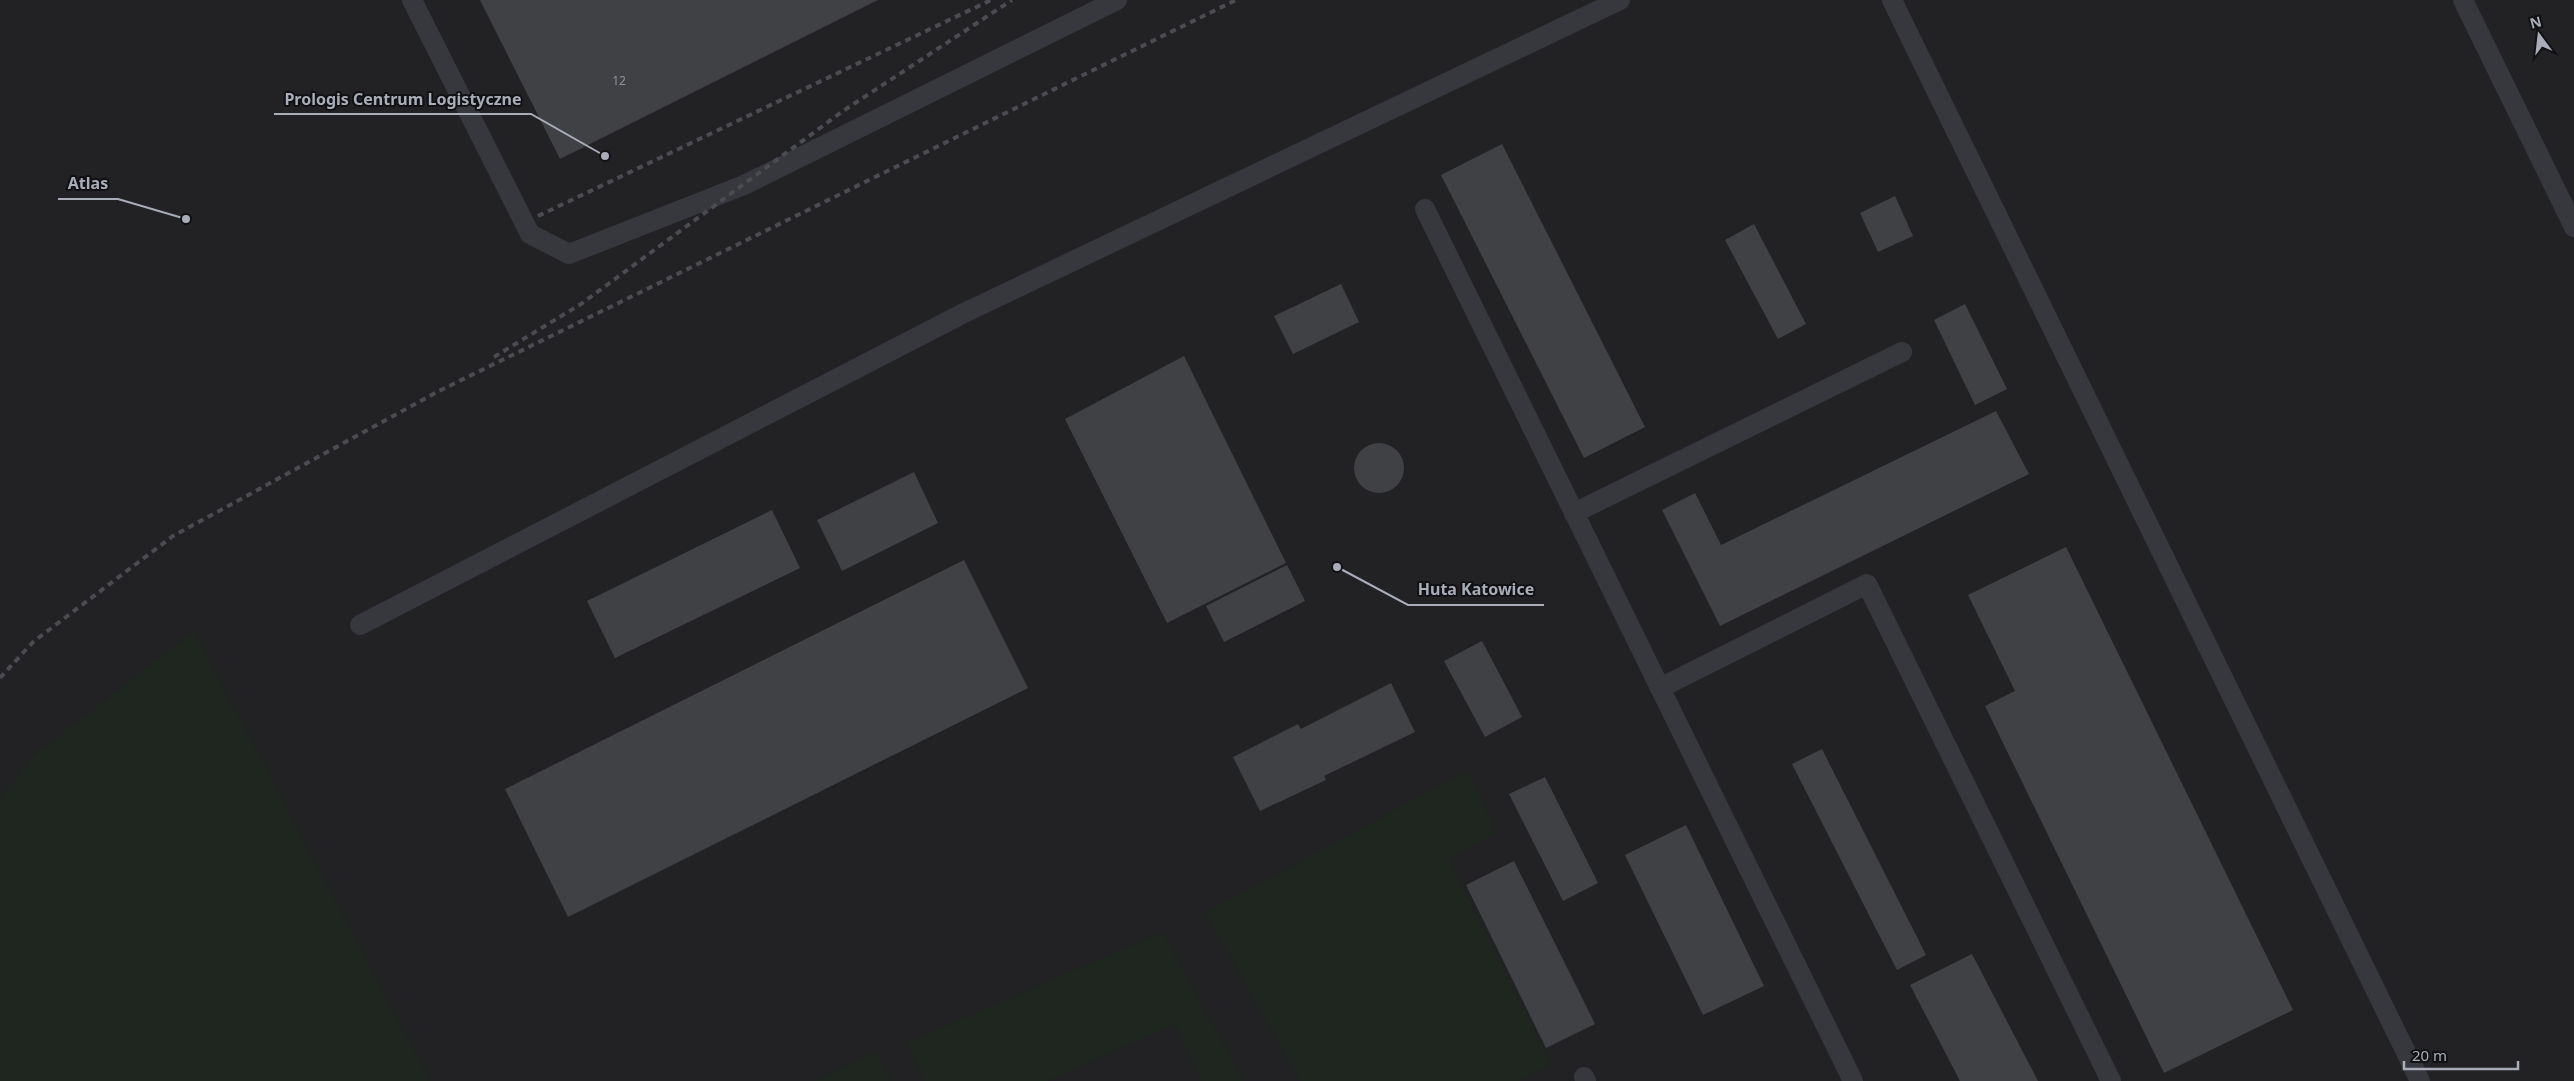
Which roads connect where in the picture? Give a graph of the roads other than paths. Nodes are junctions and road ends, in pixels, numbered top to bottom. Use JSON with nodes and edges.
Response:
{"nodes":[{"id":1,"x":412,"y":0,"type":"edge"},
{"id":2,"x":1117,"y":0,"type":"edge"},
{"id":3,"x":1620,"y":0,"type":"edge"},
{"id":4,"x":1892,"y":0,"type":"edge"},
{"id":5,"x":2464,"y":0,"type":"edge"},
{"id":6,"x":1425,"y":209,"type":"dead end"},
{"id":7,"x":2574,"y":227,"type":"edge"},
{"id":8,"x":1902,"y":352,"type":"dead end"},
{"id":9,"x":1574,"y":513,"type":"junction"},
{"id":10,"x":360,"y":625,"type":"dead end"},
{"id":11,"x":1660,"y":688,"type":"junction"},
{"id":12,"x":1853,"y":1081,"type":"edge"},
{"id":13,"x":2111,"y":1081,"type":"edge"},
{"id":14,"x":2420,"y":1081,"type":"edge"}],
"edges":[{"from":1,"to":2,"type":"lane"},
{"from":3,"to":10,"type":"lane"},
{"from":4,"to":14,"type":"lane"},
{"from":5,"to":7,"type":"lane"},
{"from":6,"to":9,"type":"lane"},
{"from":8,"to":9,"type":"lane"},
{"from":9,"to":11,"type":"lane"},
{"from":11,"to":12,"type":"lane"},
{"from":11,"to":13,"type":"lane"}]}
